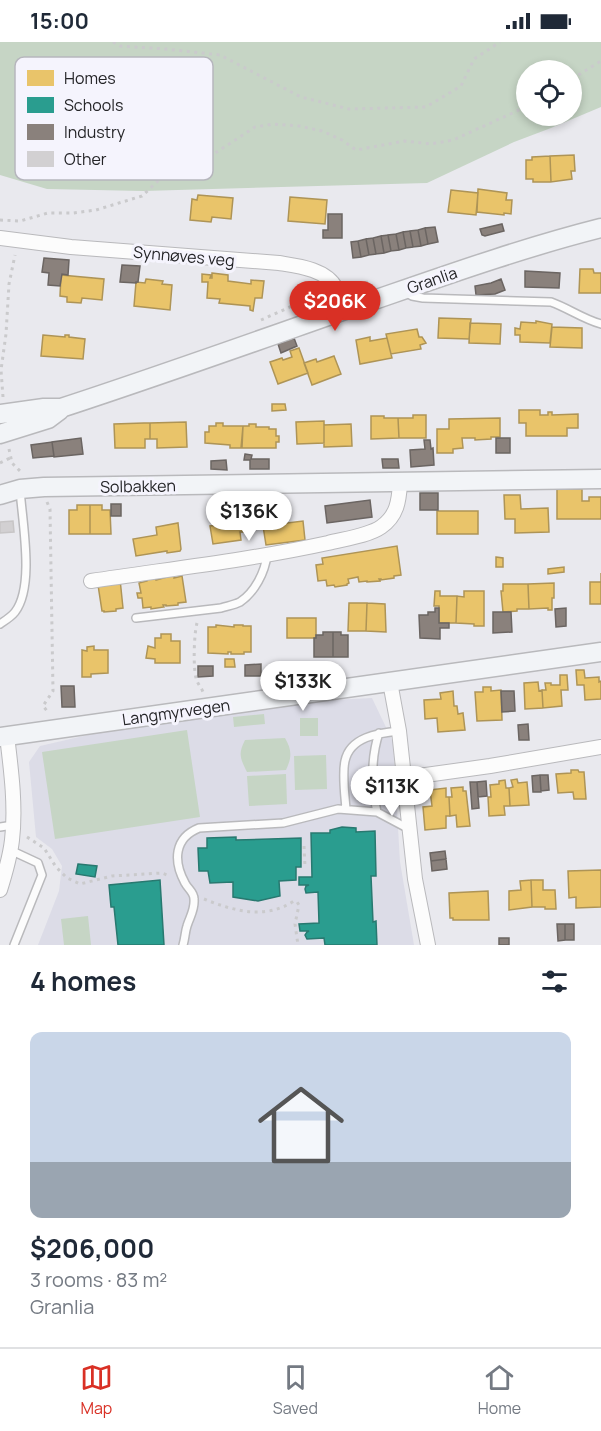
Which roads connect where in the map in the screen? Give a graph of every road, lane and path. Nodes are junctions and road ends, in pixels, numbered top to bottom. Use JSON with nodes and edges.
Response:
{"nodes":[{"id":1,"x":113,"y":42,"type":"edge"},
{"id":2,"x":500,"y":42,"type":"edge"},
{"id":3,"x":601,"y":61,"type":"edge"},
{"id":4,"x":582,"y":73,"type":"edge"},
{"id":5,"x":516,"y":111,"type":"edge"},
{"id":6,"x":213,"y":154,"type":"edge"},
{"id":7,"x":159,"y":180,"type":"edge"},
{"id":8,"x":0,"y":220,"type":"edge"},
{"id":9,"x":601,"y":228,"type":"edge"},
{"id":10,"x":0,"y":238,"type":"edge"},
{"id":11,"x":17,"y":242,"type":"junction"},
{"id":12,"x":402,"y":290,"type":"junction"},
{"id":13,"x":344,"y":311,"type":"junction"},
{"id":14,"x":601,"y":324,"type":"edge"},
{"id":15,"x":2,"y":396,"type":"dead end"},
{"id":16,"x":61,"y":408,"type":"junction"},
{"id":17,"x":0,"y":414,"type":"edge"},
{"id":18,"x":4,"y":441,"type":"edge"},
{"id":19,"x":10,"y":458,"type":"junction"},
{"id":20,"x":0,"y":463,"type":"edge"},
{"id":21,"x":601,"y":479,"type":"edge"},
{"id":22,"x":21,"y":481,"type":"junction"},
{"id":23,"x":400,"y":483,"type":"junction"},
{"id":24,"x":0,"y":486,"type":"edge"},
{"id":25,"x":0,"y":495,"type":"edge"},
{"id":26,"x":44,"y":495,"type":"dead end"},
{"id":27,"x":267,"y":555,"type":"junction"},
{"id":28,"x":91,"y":580,"type":"dead end"},
{"id":29,"x":203,"y":610,"type":"junction"},
{"id":30,"x":136,"y":618,"type":"dead end"},
{"id":31,"x":0,"y":624,"type":"edge"},
{"id":32,"x":601,"y":652,"type":"edge"},
{"id":33,"x":390,"y":682,"type":"junction"},
{"id":34,"x":205,"y":708,"type":"junction"},
{"id":35,"x":60,"y":728,"type":"junction"},
{"id":36,"x":399,"y":731,"type":"junction"},
{"id":37,"x":379,"y":733,"type":"junction"},
{"id":38,"x":4,"y":736,"type":"edge"},
{"id":39,"x":601,"y":747,"type":"edge"},
{"id":40,"x":404,"y":778,"type":"junction"},
{"id":41,"x":346,"y":809,"type":"junction"},
{"id":42,"x":377,"y":812,"type":"junction"},
{"id":43,"x":6,"y":826,"type":"edge"},
{"id":44,"x":409,"y":829,"type":"junction"},
{"id":45,"x":27,"y":837,"type":"dead end"},
{"id":46,"x":304,"y":846,"type":"dead end"},
{"id":47,"x":10,"y":850,"type":"junction"},
{"id":48,"x":305,"y":867,"type":"dead end"},
{"id":49,"x":185,"y":884,"type":"junction"},
{"id":50,"x":0,"y":890,"type":"edge"},
{"id":51,"x":194,"y":896,"type":"junction"},
{"id":52,"x":14,"y":945,"type":"edge"},
{"id":53,"x":183,"y":945,"type":"edge"},
{"id":54,"x":298,"y":945,"type":"edge"},
{"id":55,"x":428,"y":945,"type":"edge"}],
"edges":[{"from":1,"to":2,"type":"path"},
{"from":3,"to":4,"type":"path"},
{"from":5,"to":6,"type":"path"},
{"from":7,"to":8,"type":"path"},
{"from":9,"to":12,"type":"street","name":"Granlia"},
{"from":10,"to":11,"type":"street","name":"Synnøves veg"},
{"from":11,"to":13,"type":"street","name":"Synnøves veg"},
{"from":11,"to":15,"type":"path"},
{"from":12,"to":13,"type":"street","name":"Granlia"},
{"from":12,"to":14,"type":"lane"},
{"from":13,"to":16,"type":"street","name":"Granlia"},
{"from":16,"to":17,"type":"street","name":"Granlia"},
{"from":16,"to":18,"type":"street","name":"Granlia"},
{"from":18,"to":19,"type":"path"},
{"from":19,"to":20,"type":"path"},
{"from":19,"to":22,"type":"path"},
{"from":21,"to":23,"type":"street","name":"Solbakken"},
{"from":22,"to":23,"type":"street","name":"Solbakken"},
{"from":22,"to":24,"type":"street","name":"Solbakken"},
{"from":22,"to":25,"type":"street","name":"Solbakken"},
{"from":22,"to":31,"type":"lane"},
{"from":23,"to":27,"type":"street"},
{"from":26,"to":35,"type":"path"},
{"from":27,"to":28,"type":"street"},
{"from":27,"to":29,"type":"lane"},
{"from":29,"to":30,"type":"lane"},
{"from":29,"to":34,"type":"path"},
{"from":32,"to":33,"type":"street","name":"Langmyrvegen"},
{"from":33,"to":34,"type":"street","name":"Langmyrvegen"},
{"from":33,"to":36,"type":"street"},
{"from":34,"to":35,"type":"street","name":"Langmyrvegen"},
{"from":35,"to":38,"type":"street","name":"Langmyrvegen"},
{"from":36,"to":37,"type":"lane"},
{"from":36,"to":40,"type":"street"},
{"from":37,"to":41,"type":"lane"},
{"from":37,"to":42,"type":"lane"},
{"from":38,"to":43,"type":"street"},
{"from":39,"to":40,"type":"street"},
{"from":40,"to":44,"type":"street"},
{"from":41,"to":42,"type":"lane"},
{"from":41,"to":49,"type":"lane"},
{"from":42,"to":44,"type":"lane"},
{"from":43,"to":47,"type":"street"},
{"from":44,"to":55,"type":"street"},
{"from":45,"to":49,"type":"path"},
{"from":46,"to":48,"type":"path"},
{"from":47,"to":50,"type":"street"},
{"from":47,"to":52,"type":"lane"},
{"from":49,"to":51,"type":"lane"},
{"from":51,"to":53,"type":"lane"},
{"from":51,"to":54,"type":"path"}]}
